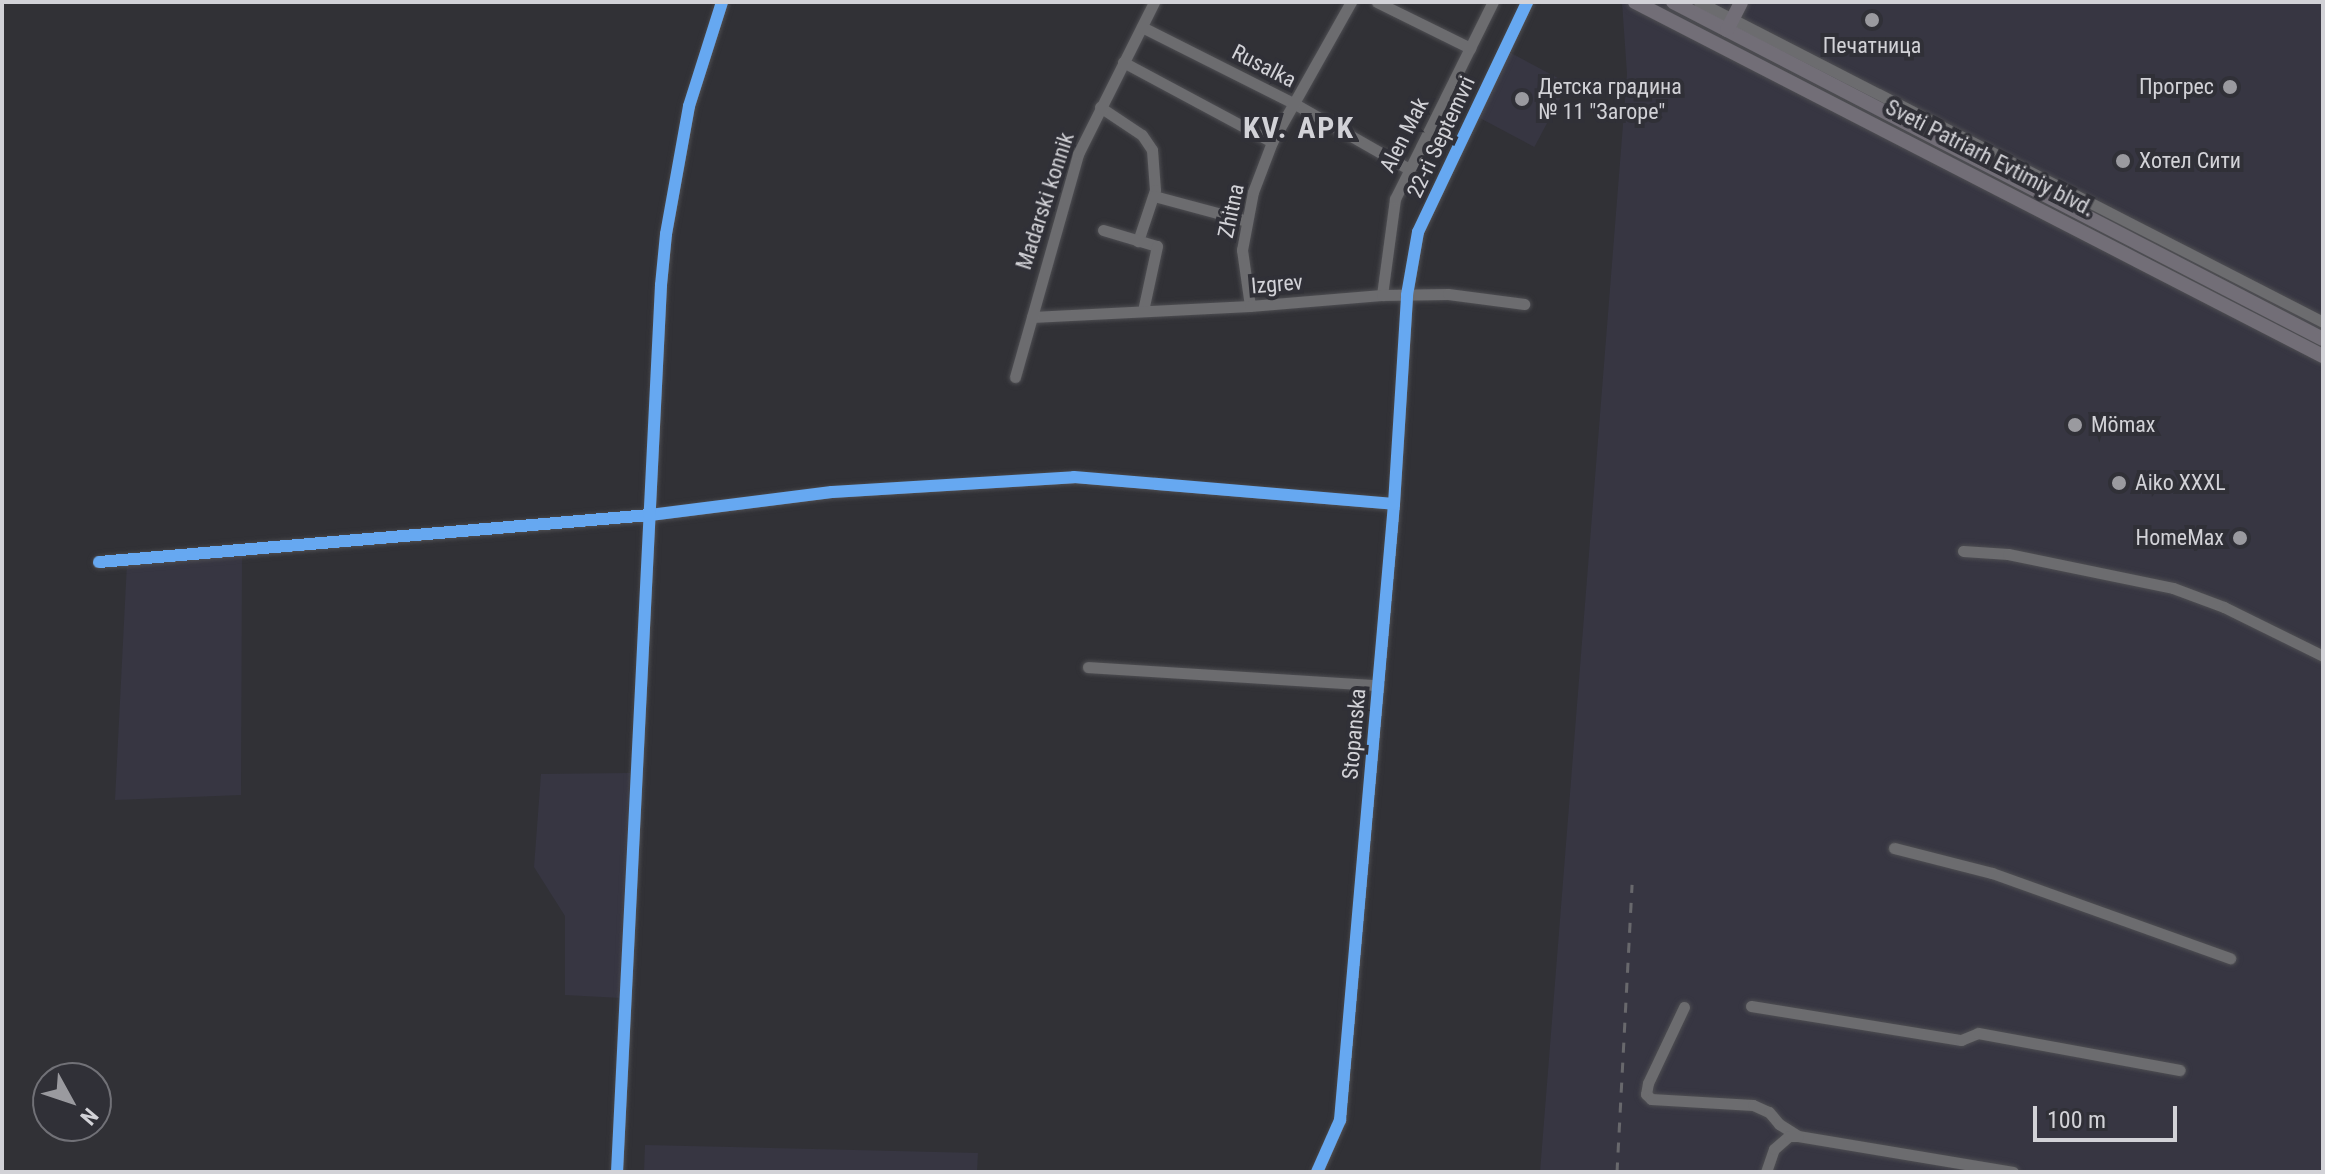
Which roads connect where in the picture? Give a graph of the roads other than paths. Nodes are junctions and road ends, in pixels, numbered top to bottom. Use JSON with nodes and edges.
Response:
{"nodes":[{"id":1,"x":722,"y":2,"type":"edge"},
{"id":2,"x":1154,"y":2,"type":"edge"},
{"id":3,"x":1351,"y":2,"type":"edge"},
{"id":4,"x":1377,"y":2,"type":"edge"},
{"id":5,"x":1493,"y":2,"type":"edge"},
{"id":6,"x":1527,"y":2,"type":"edge"},
{"id":7,"x":1635,"y":2,"type":"edge"},
{"id":8,"x":1673,"y":2,"type":"edge"},
{"id":9,"x":1699,"y":2,"type":"edge"},
{"id":10,"x":1741,"y":2,"type":"edge"},
{"id":11,"x":1729,"y":25,"type":"junction"},
{"id":12,"x":1142,"y":27,"type":"junction"},
{"id":13,"x":1692,"y":30,"type":"junction"},
{"id":14,"x":1470,"y":48,"type":"junction"},
{"id":15,"x":1740,"y":54,"type":"junction"},
{"id":16,"x":1123,"y":62,"type":"junction"},
{"id":17,"x":1295,"y":104,"type":"junction"},
{"id":18,"x":1100,"y":107,"type":"junction"},
{"id":19,"x":1272,"y":142,"type":"junction"},
{"id":20,"x":1409,"y":169,"type":"junction"},
{"id":21,"x":1154,"y":196,"type":"junction"},
{"id":22,"x":1247,"y":221,"type":"junction"},
{"id":23,"x":1103,"y":230,"type":"dead end"},
{"id":24,"x":1138,"y":241,"type":"junction"},
{"id":25,"x":1382,"y":295,"type":"junction"},
{"id":26,"x":1407,"y":295,"type":"junction"},
{"id":27,"x":1524,"y":304,"type":"dead end"},
{"id":28,"x":1250,"y":306,"type":"junction"},
{"id":29,"x":1143,"y":311,"type":"junction"},
{"id":30,"x":1032,"y":317,"type":"junction"},
{"id":31,"x":2323,"y":322,"type":"edge"},
{"id":32,"x":2323,"y":339,"type":"edge"},
{"id":33,"x":2323,"y":356,"type":"edge"},
{"id":34,"x":1015,"y":377,"type":"dead end"},
{"id":35,"x":1394,"y":504,"type":"junction"},
{"id":36,"x":650,"y":515,"type":"junction"},
{"id":37,"x":1963,"y":551,"type":"dead end"},
{"id":38,"x":99,"y":562,"type":"dead end"},
{"id":39,"x":2323,"y":656,"type":"edge"},
{"id":40,"x":1088,"y":667,"type":"dead end"},
{"id":41,"x":1378,"y":685,"type":"junction"},
{"id":42,"x":1894,"y":848,"type":"dead end"},
{"id":43,"x":2230,"y":958,"type":"dead end"},
{"id":44,"x":1751,"y":1006,"type":"dead end"},
{"id":45,"x":1684,"y":1007,"type":"dead end"},
{"id":46,"x":2180,"y":1070,"type":"dead end"},
{"id":47,"x":1798,"y":1136,"type":"junction"},
{"id":48,"x":617,"y":1172,"type":"edge"},
{"id":49,"x":1317,"y":1172,"type":"edge"},
{"id":50,"x":1766,"y":1172,"type":"edge"},
{"id":51,"x":2013,"y":1172,"type":"edge"}],
"edges":[{"from":1,"to":36,"type":"street"},
{"from":2,"to":12,"type":"street","name":"Madarski konnik"},
{"from":3,"to":17,"type":"street","name":"Zhitna"},
{"from":4,"to":14,"type":"street"},
{"from":5,"to":14,"type":"street","name":"Alen Mak"},
{"from":6,"to":26,"type":"street","name":"22-ri Septemvri"},
{"from":7,"to":13,"type":"main road","name":"Sveti Patriarh Evtimiy blvd."},
{"from":8,"to":11,"type":"main road","name":"Sveti Patriarh Evtimiy blvd."},
{"from":9,"to":11,"type":"street"},
{"from":10,"to":11,"type":"main road"},
{"from":11,"to":13,"type":"main road"},
{"from":11,"to":15,"type":"main road"},
{"from":11,"to":31,"type":"street"},
{"from":11,"to":32,"type":"main road","name":"Sveti Patriarh Evtimiy blvd."},
{"from":12,"to":16,"type":"street","name":"Madarski konnik"},
{"from":12,"to":17,"type":"street","name":"Rusalka"},
{"from":13,"to":15,"type":"main road","name":"Sveti Patriarh Evtimiy blvd."},
{"from":14,"to":20,"type":"street","name":"Alen Mak"},
{"from":15,"to":33,"type":"main road","name":"Sveti Patriarh Evtimiy blvd."},
{"from":16,"to":18,"type":"street","name":"Madarski konnik"},
{"from":16,"to":19,"type":"street"},
{"from":17,"to":19,"type":"street","name":"Zhitna"},
{"from":17,"to":20,"type":"street","name":"Rusalka"},
{"from":18,"to":21,"type":"street"},
{"from":18,"to":30,"type":"street","name":"Madarski konnik"},
{"from":19,"to":22,"type":"street","name":"Zhitna"},
{"from":20,"to":25,"type":"street","name":"Alen Mak"},
{"from":21,"to":22,"type":"street"},
{"from":21,"to":24,"type":"street"},
{"from":22,"to":28,"type":"street","name":"Zhitna"},
{"from":23,"to":24,"type":"street"},
{"from":24,"to":29,"type":"street"},
{"from":25,"to":26,"type":"street","name":"Izgrev"},
{"from":25,"to":28,"type":"street","name":"Izgrev"},
{"from":26,"to":27,"type":"street","name":"Izgrev"},
{"from":26,"to":35,"type":"street","name":"Stopanska"},
{"from":28,"to":29,"type":"street","name":"Izgrev"},
{"from":29,"to":30,"type":"street","name":"Izgrev"},
{"from":30,"to":34,"type":"street","name":"Madarski konnik"},
{"from":35,"to":36,"type":"street"},
{"from":35,"to":41,"type":"street","name":"Stopanska"},
{"from":36,"to":38,"type":"street"},
{"from":36,"to":48,"type":"street"},
{"from":37,"to":39,"type":"street"},
{"from":40,"to":41,"type":"street"},
{"from":41,"to":49,"type":"street","name":"Stopanska"},
{"from":42,"to":43,"type":"street"},
{"from":44,"to":46,"type":"street"},
{"from":45,"to":47,"type":"street"},
{"from":47,"to":50,"type":"street"},
{"from":47,"to":51,"type":"street"}]}
